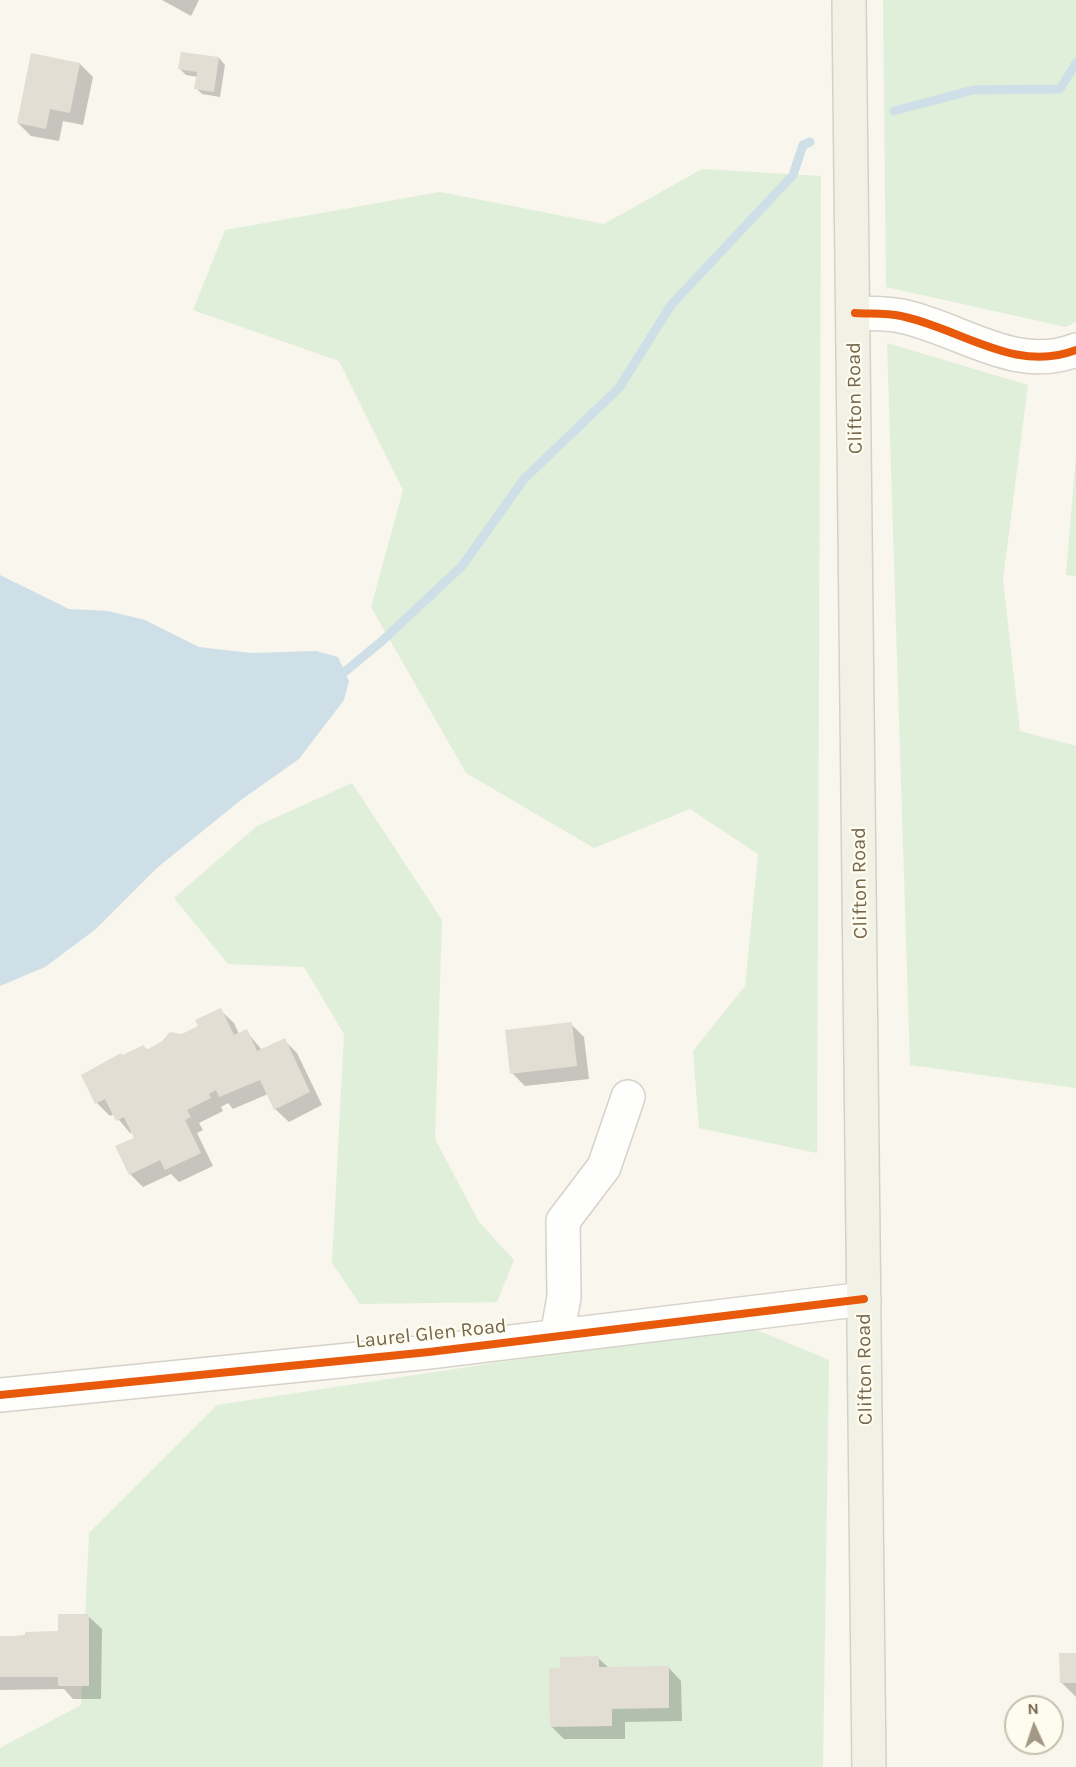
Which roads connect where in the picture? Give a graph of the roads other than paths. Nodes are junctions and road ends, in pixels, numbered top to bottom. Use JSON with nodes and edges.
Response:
{"nodes":[{"id":1,"x":849,"y":0,"type":"edge"},
{"id":2,"x":855,"y":313,"type":"junction"},
{"id":3,"x":1076,"y":350,"type":"edge"},
{"id":4,"x":628,"y":1097,"type":"dead end"},
{"id":5,"x":864,"y":1299,"type":"junction"},
{"id":6,"x":557,"y":1336,"type":"junction"},
{"id":7,"x":0,"y":1395,"type":"edge"},
{"id":8,"x":869,"y":1767,"type":"edge"}],
"edges":[{"from":1,"to":2,"type":"main road","name":"Clifton Road"},
{"from":2,"to":3,"type":"street"},
{"from":2,"to":5,"type":"main road","name":"Clifton Road"},
{"from":4,"to":6,"type":"street"},
{"from":5,"to":6,"type":"street","name":"Laurel Glen Road"},
{"from":5,"to":8,"type":"main road","name":"Clifton Road"},
{"from":6,"to":7,"type":"street","name":"Laurel Glen Road"}]}
